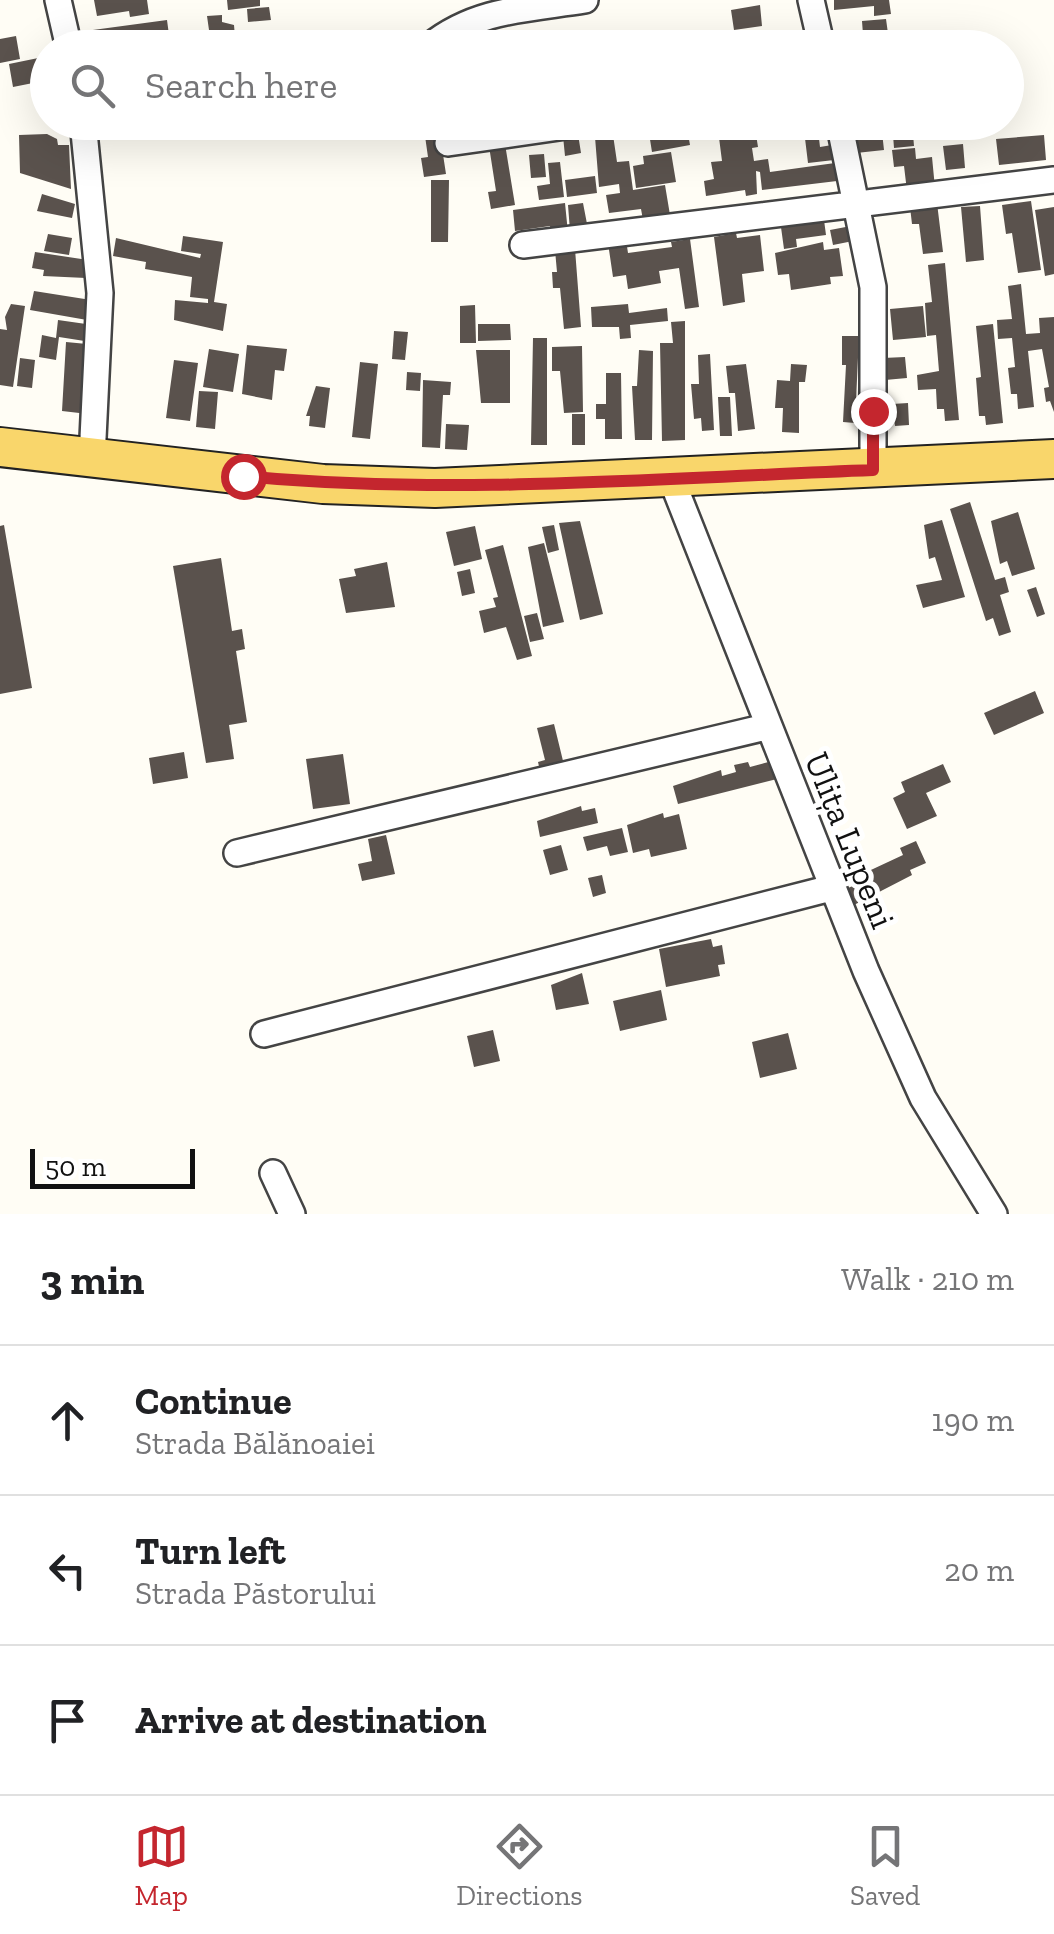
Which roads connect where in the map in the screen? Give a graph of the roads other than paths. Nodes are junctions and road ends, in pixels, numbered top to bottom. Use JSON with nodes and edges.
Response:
{"nodes":[{"id":1,"x":58,"y":0,"type":"edge"},
{"id":2,"x":585,"y":0,"type":"edge"},
{"id":3,"x":811,"y":0,"type":"edge"},
{"id":4,"x":65,"y":30,"type":"edge"},
{"id":5,"x":451,"y":30,"type":"edge"},
{"id":6,"x":818,"y":30,"type":"edge"},
{"id":7,"x":85,"y":140,"type":"edge"},
{"id":8,"x":469,"y":140,"type":"edge"},
{"id":9,"x":844,"y":140,"type":"edge"},
{"id":10,"x":448,"y":143,"type":"dead end"},
{"id":11,"x":1054,"y":180,"type":"edge"},
{"id":12,"x":858,"y":203,"type":"junction"},
{"id":13,"x":523,"y":245,"type":"dead end"},
{"id":14,"x":0,"y":447,"type":"edge"},
{"id":15,"x":92,"y":459,"type":"junction"},
{"id":16,"x":1054,"y":459,"type":"edge"},
{"id":17,"x":873,"y":470,"type":"junction"},
{"id":18,"x":671,"y":478,"type":"junction"},
{"id":19,"x":766,"y":727,"type":"junction"},
{"id":20,"x":238,"y":853,"type":"dead end"},
{"id":21,"x":831,"y":888,"type":"junction"},
{"id":22,"x":264,"y":1034,"type":"dead end"},
{"id":23,"x":273,"y":1173,"type":"dead end"},
{"id":24,"x":292,"y":1214,"type":"edge"},
{"id":25,"x":994,"y":1214,"type":"edge"}],
"edges":[{"from":1,"to":4,"type":"street"},
{"from":2,"to":5,"type":"street"},
{"from":3,"to":6,"type":"street"},
{"from":7,"to":15,"type":"street"},
{"from":8,"to":10,"type":"street"},
{"from":9,"to":12,"type":"street"},
{"from":11,"to":12,"type":"street"},
{"from":12,"to":13,"type":"street"},
{"from":12,"to":17,"type":"street"},
{"from":14,"to":15,"type":"main road"},
{"from":15,"to":18,"type":"main road"},
{"from":16,"to":17,"type":"main road"},
{"from":17,"to":18,"type":"main road"},
{"from":18,"to":19,"type":"street","name":"Ulița Lupeni"},
{"from":19,"to":20,"type":"street"},
{"from":19,"to":21,"type":"street","name":"Ulița Lupeni"},
{"from":21,"to":22,"type":"street"},
{"from":21,"to":25,"type":"street","name":"Ulița Lupeni"},
{"from":23,"to":24,"type":"street"}]}
